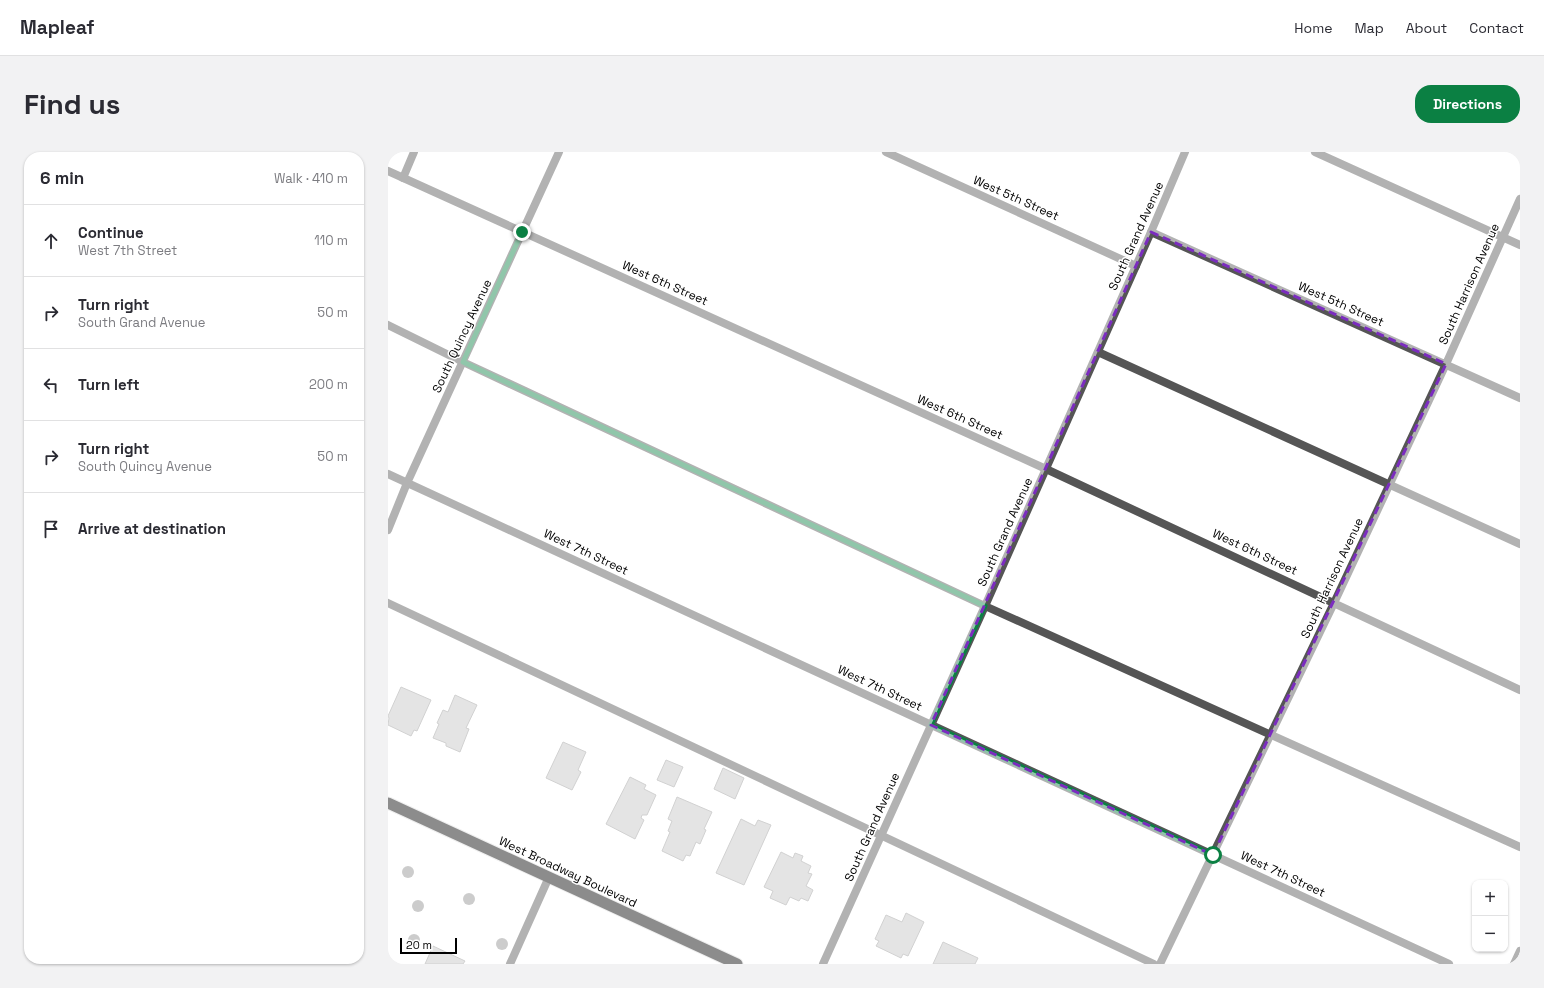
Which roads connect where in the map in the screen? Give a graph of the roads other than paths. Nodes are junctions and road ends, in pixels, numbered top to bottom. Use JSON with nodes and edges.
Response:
{"nodes":[{"id":1,"x":414,"y":152,"type":"edge"},
{"id":2,"x":558,"y":152,"type":"edge"},
{"id":3,"x":886,"y":152,"type":"edge"},
{"id":4,"x":1185,"y":152,"type":"edge"},
{"id":5,"x":1316,"y":152,"type":"edge"},
{"id":6,"x":388,"y":171,"type":"edge"},
{"id":7,"x":403,"y":178,"type":"junction"},
{"id":8,"x":1520,"y":199,"type":"edge"},
{"id":9,"x":522,"y":232,"type":"junction"},
{"id":10,"x":1152,"y":232,"type":"junction"},
{"id":11,"x":1503,"y":237,"type":"junction"},
{"id":12,"x":1520,"y":245,"type":"edge"},
{"id":13,"x":1136,"y":266,"type":"junction"},
{"id":14,"x":388,"y":326,"type":"edge"},
{"id":15,"x":1098,"y":352,"type":"junction"},
{"id":16,"x":463,"y":362,"type":"junction"},
{"id":17,"x":1446,"y":364,"type":"junction"},
{"id":18,"x":1520,"y":398,"type":"edge"},
{"id":19,"x":1046,"y":469,"type":"junction"},
{"id":20,"x":388,"y":474,"type":"edge"},
{"id":21,"x":408,"y":483,"type":"junction"},
{"id":22,"x":1389,"y":484,"type":"junction"},
{"id":23,"x":388,"y":530,"type":"edge"},
{"id":24,"x":1520,"y":544,"type":"edge"},
{"id":25,"x":1334,"y":602,"type":"junction"},
{"id":26,"x":388,"y":603,"type":"edge"},
{"id":27,"x":985,"y":606,"type":"junction"},
{"id":28,"x":1520,"y":690,"type":"edge"},
{"id":29,"x":931,"y":725,"type":"junction"},
{"id":30,"x":1271,"y":735,"type":"junction"},
{"id":31,"x":388,"y":803,"type":"edge"},
{"id":32,"x":881,"y":836,"type":"junction"},
{"id":33,"x":1520,"y":847,"type":"edge"},
{"id":34,"x":1213,"y":855,"type":"junction"},
{"id":35,"x":549,"y":877,"type":"junction"},
{"id":36,"x":1520,"y":951,"type":"edge"},
{"id":37,"x":510,"y":964,"type":"edge"},
{"id":38,"x":737,"y":964,"type":"edge"},
{"id":39,"x":823,"y":964,"type":"edge"},
{"id":40,"x":1154,"y":964,"type":"edge"},
{"id":41,"x":1160,"y":964,"type":"edge"},
{"id":42,"x":1449,"y":964,"type":"edge"},
{"id":43,"x":1514,"y":964,"type":"edge"}],
"edges":[{"from":1,"to":7,"type":"street"},
{"from":2,"to":9,"type":"street","name":"South Quincy Avenue"},
{"from":3,"to":13,"type":"street","name":"West 5th Street"},
{"from":4,"to":10,"type":"street","name":"South Grand Avenue"},
{"from":5,"to":11,"type":"street"},
{"from":6,"to":7,"type":"street","name":"West 6th Street"},
{"from":7,"to":9,"type":"street","name":"West 6th Street"},
{"from":8,"to":11,"type":"street","name":"South Harrison Avenue"},
{"from":9,"to":16,"type":"street","name":"South Quincy Avenue"},
{"from":9,"to":19,"type":"street","name":"West 6th Street"},
{"from":10,"to":13,"type":"street","name":"South Grand Avenue"},
{"from":10,"to":17,"type":"street","name":"West 5th Street"},
{"from":11,"to":12,"type":"street"},
{"from":11,"to":17,"type":"street","name":"South Harrison Avenue"},
{"from":13,"to":15,"type":"street","name":"South Grand Avenue"},
{"from":14,"to":16,"type":"street"},
{"from":15,"to":19,"type":"street","name":"South Grand Avenue"},
{"from":15,"to":22,"type":"street"},
{"from":16,"to":21,"type":"street","name":"South Quincy Avenue"},
{"from":16,"to":27,"type":"street"},
{"from":17,"to":18,"type":"street","name":"West 5th Street"},
{"from":17,"to":22,"type":"street","name":"South Harrison Avenue"},
{"from":19,"to":25,"type":"street","name":"West 6th Street"},
{"from":19,"to":27,"type":"street","name":"South Grand Avenue"},
{"from":20,"to":21,"type":"street","name":"West 7th Street"},
{"from":21,"to":23,"type":"street","name":"South Quincy Avenue"},
{"from":21,"to":29,"type":"street","name":"West 7th Street"},
{"from":22,"to":24,"type":"street"},
{"from":22,"to":25,"type":"street","name":"South Harrison Avenue"},
{"from":25,"to":28,"type":"street","name":"West 6th Street"},
{"from":25,"to":30,"type":"street","name":"South Harrison Avenue"},
{"from":26,"to":32,"type":"street"},
{"from":27,"to":29,"type":"street","name":"South Grand Avenue"},
{"from":27,"to":30,"type":"street"},
{"from":29,"to":32,"type":"street","name":"South Grand Avenue"},
{"from":29,"to":34,"type":"street","name":"West 7th Street"},
{"from":30,"to":33,"type":"street"},
{"from":30,"to":34,"type":"street","name":"South Harrison Avenue"},
{"from":31,"to":35,"type":"highway","name":"West Broadway Boulevard"},
{"from":32,"to":39,"type":"street","name":"South Grand Avenue"},
{"from":32,"to":40,"type":"street"},
{"from":34,"to":41,"type":"street","name":"South Harrison Avenue"},
{"from":34,"to":42,"type":"street","name":"West 7th Street"},
{"from":35,"to":37,"type":"street"},
{"from":35,"to":38,"type":"highway","name":"West Broadway Boulevard"},
{"from":36,"to":43,"type":"street"}]}
